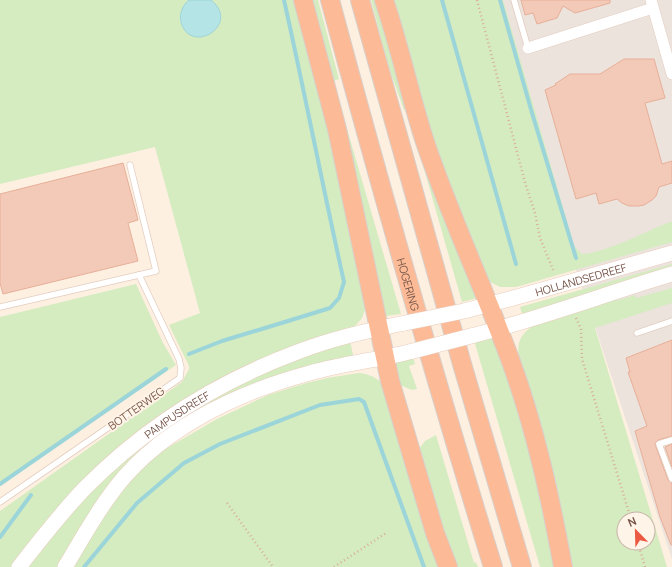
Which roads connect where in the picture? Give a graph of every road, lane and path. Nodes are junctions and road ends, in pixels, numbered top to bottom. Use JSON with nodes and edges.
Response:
{"nodes":[{"id":1,"x":303,"y":0,"type":"edge"},
{"id":2,"x":330,"y":0,"type":"edge"},
{"id":3,"x":360,"y":0,"type":"edge"},
{"id":4,"x":384,"y":0,"type":"edge"},
{"id":5,"x":477,"y":0,"type":"edge"},
{"id":6,"x":514,"y":0,"type":"edge"},
{"id":7,"x":652,"y":4,"type":"edge"},
{"id":8,"x":528,"y":48,"type":"joint"},
{"id":9,"x":672,"y":74,"type":"edge"},
{"id":10,"x":130,"y":164,"type":"dead end"},
{"id":11,"x":672,"y":253,"type":"edge"},
{"id":12,"x":672,"y":274,"type":"edge"},
{"id":13,"x":139,"y":275,"type":"junction"},
{"id":14,"x":560,"y":285,"type":"junction"},
{"id":15,"x":489,"y":305,"type":"junction"},
{"id":16,"x":572,"y":306,"type":"junction"},
{"id":17,"x":0,"y":307,"type":"edge"},
{"id":18,"x":672,"y":321,"type":"edge"},
{"id":19,"x":405,"y":323,"type":"joint"},
{"id":20,"x":379,"y":328,"type":"junction"},
{"id":21,"x":499,"y":329,"type":"junction"},
{"id":22,"x":637,"y":333,"type":"dead end"},
{"id":23,"x":413,"y":351,"type":"joint"},
{"id":24,"x":385,"y":359,"type":"junction"},
{"id":25,"x":672,"y":440,"type":"edge"},
{"id":26,"x":670,"y":469,"type":"edge"},
{"id":27,"x":672,"y":479,"type":"edge"},
{"id":28,"x":0,"y":502,"type":"edge"},
{"id":29,"x":227,"y":503,"type":"dead end"},
{"id":30,"x":629,"y":511,"type":"edge"},
{"id":31,"x":386,"y":533,"type":"dead end"},
{"id":32,"x":640,"y":551,"type":"edge"},
{"id":33,"x":19,"y":567,"type":"edge"},
{"id":34,"x":65,"y":567,"type":"edge"},
{"id":35,"x":273,"y":567,"type":"edge"},
{"id":36,"x":334,"y":567,"type":"edge"},
{"id":37,"x":448,"y":567,"type":"edge"},
{"id":38,"x":493,"y":567,"type":"edge"},
{"id":39,"x":522,"y":567,"type":"edge"},
{"id":40,"x":563,"y":567,"type":"edge"},
{"id":41,"x":645,"y":567,"type":"edge"}],
"edges":[{"from":1,"to":20,"type":"highway"},
{"from":2,"to":38,"type":"highway","name":"HOGERING"},
{"from":3,"to":39,"type":"highway"},
{"from":4,"to":15,"type":"highway"},
{"from":5,"to":14,"type":"path"},
{"from":6,"to":8,"type":"lane"},
{"from":7,"to":8,"type":"street"},
{"from":7,"to":9,"type":"street"},
{"from":10,"to":13,"type":"lane"},
{"from":11,"to":14,"type":"main road","name":"HOLLANDSEDREEF"},
{"from":12,"to":16,"type":"main road","name":"HOLLANDSEDREEF"},
{"from":13,"to":17,"type":"lane"},
{"from":13,"to":28,"type":"lane","name":"BOTTERWEG"},
{"from":14,"to":15,"type":"main road","name":"HOLLANDSEDREEF"},
{"from":15,"to":19,"type":"main road","name":"HOLLANDSEDREEF","bridge":true},
{"from":15,"to":21,"type":"highway"},
{"from":16,"to":21,"type":"main road","name":"HOLLANDSEDREEF"},
{"from":16,"to":30,"type":"path"},
{"from":18,"to":22,"type":"lane"},
{"from":19,"to":20,"type":"main road","name":"PAMPUSDREEF"},
{"from":20,"to":24,"type":"highway"},
{"from":20,"to":33,"type":"main road","name":"PAMPUSDREEF"},
{"from":21,"to":23,"type":"main road","name":"HOLLANDSEDREEF","bridge":true},
{"from":21,"to":40,"type":"highway"},
{"from":23,"to":24,"type":"main road","name":"PAMPUSDREEF"},
{"from":24,"to":34,"type":"main road","name":"PAMPUSDREEF"},
{"from":24,"to":37,"type":"highway"},
{"from":25,"to":26,"type":"lane"},
{"from":26,"to":27,"type":"lane"},
{"from":29,"to":35,"type":"path"},
{"from":31,"to":36,"type":"path"},
{"from":32,"to":41,"type":"path"}]}
